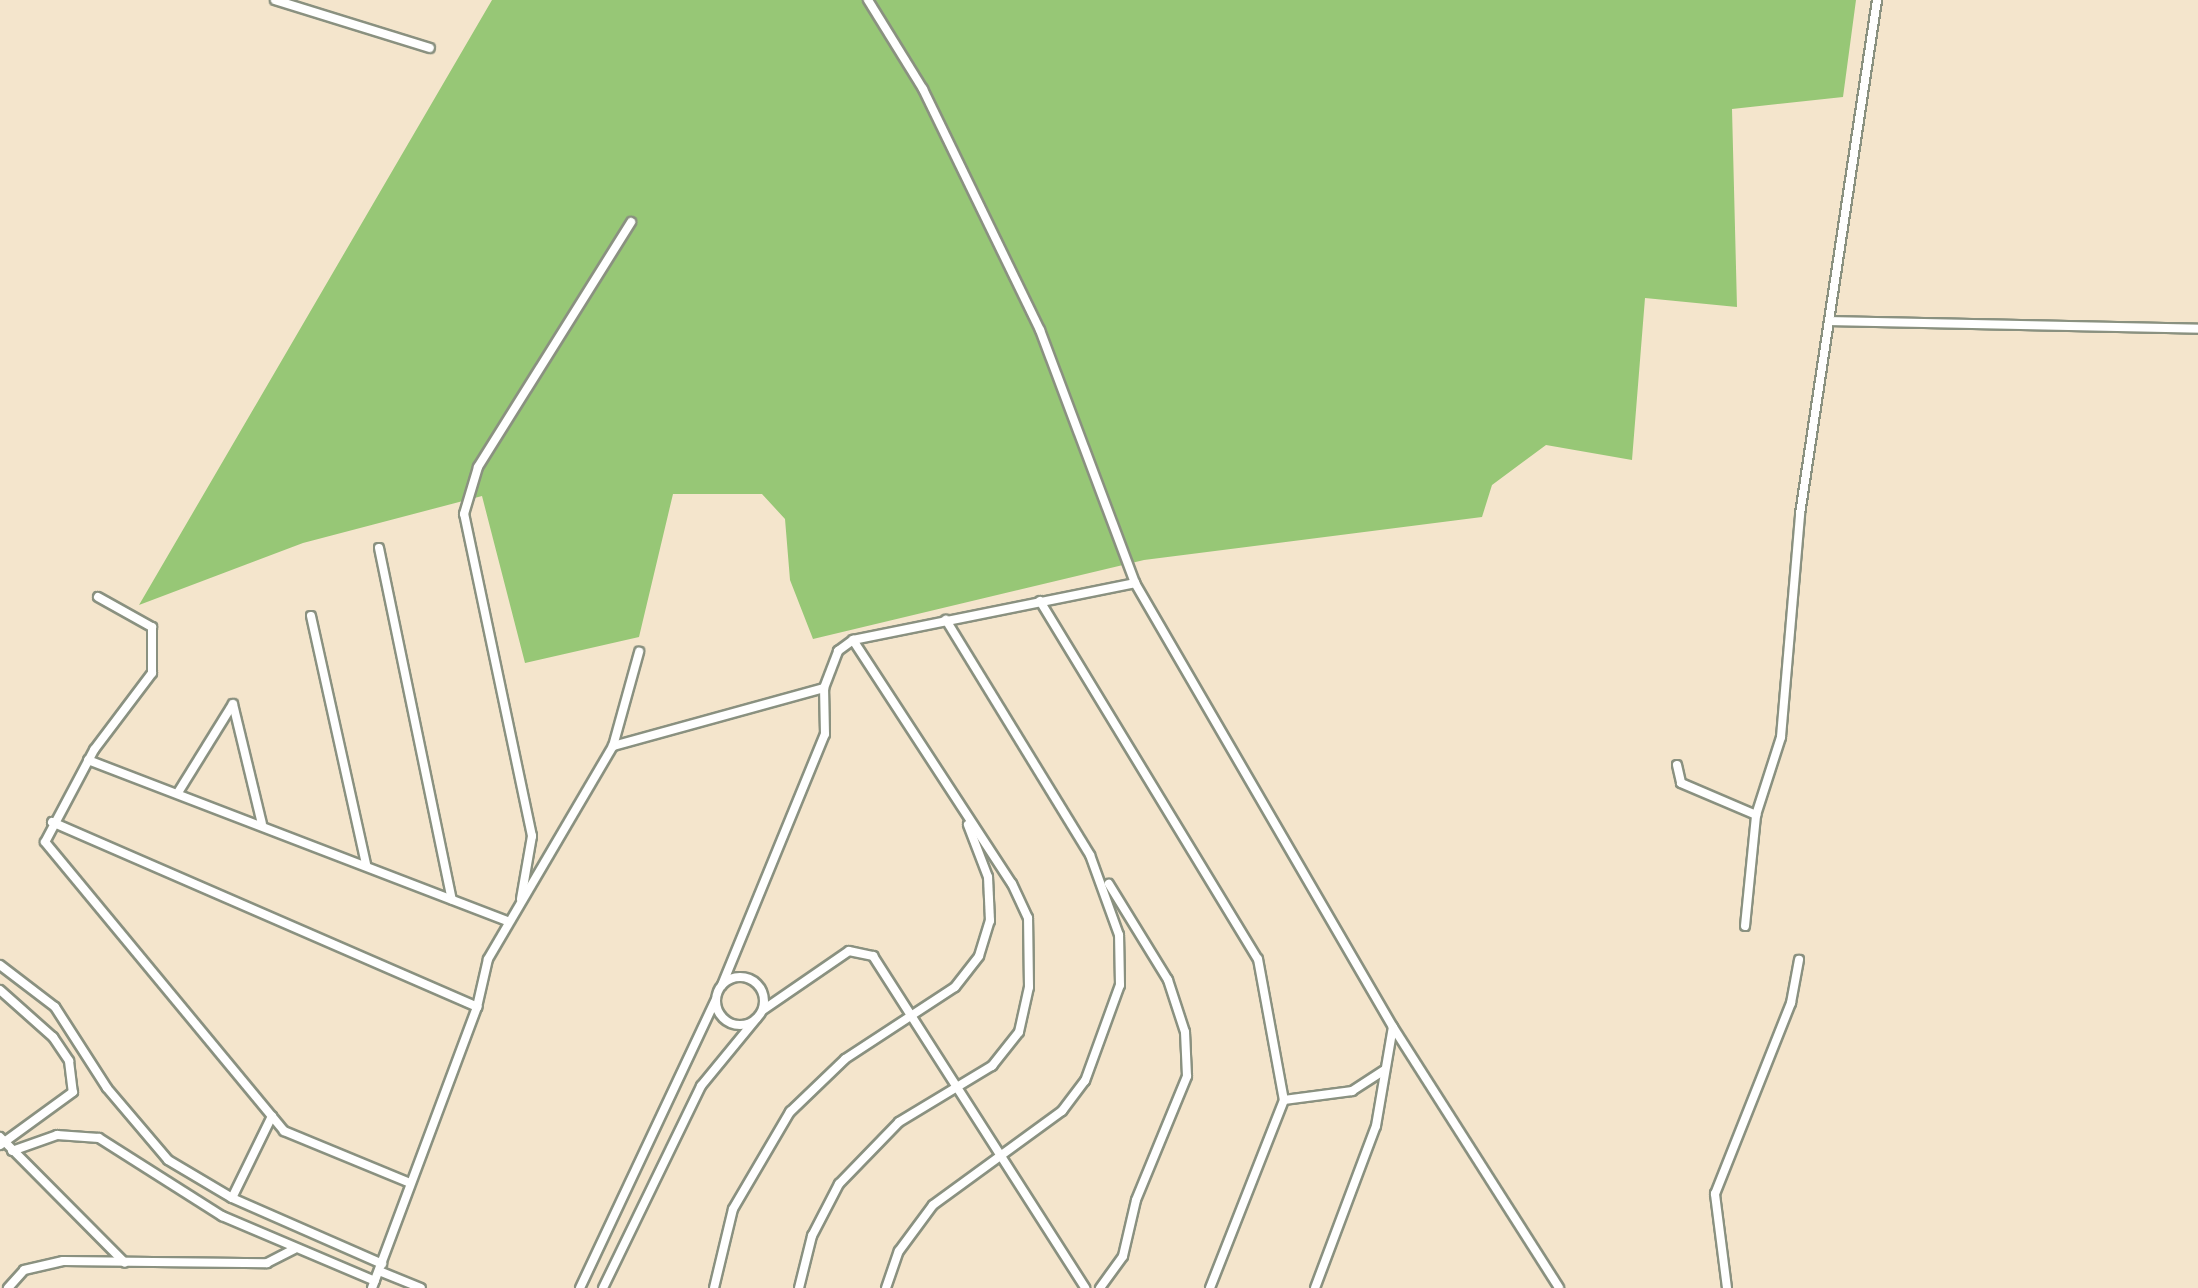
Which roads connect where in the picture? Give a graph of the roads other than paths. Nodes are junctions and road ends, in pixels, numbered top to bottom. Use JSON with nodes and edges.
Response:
{"nodes":[{"id":1,"x":275,"y":0,"type":"edge"},
{"id":2,"x":868,"y":0,"type":"edge"},
{"id":3,"x":1877,"y":0,"type":"edge"},
{"id":4,"x":430,"y":48,"type":"dead end"},
{"id":5,"x":631,"y":222,"type":"dead end"},
{"id":6,"x":1831,"y":321,"type":"junction"},
{"id":7,"x":2198,"y":329,"type":"edge"},
{"id":8,"x":379,"y":548,"type":"dead end"},
{"id":9,"x":1135,"y":583,"type":"junction"},
{"id":10,"x":98,"y":597,"type":"dead end"},
{"id":11,"x":1040,"y":601,"type":"junction"},
{"id":12,"x":311,"y":616,"type":"dead end"},
{"id":13,"x":946,"y":620,"type":"junction"},
{"id":14,"x":853,"y":640,"type":"junction"},
{"id":15,"x":639,"y":652,"type":"dead end"},
{"id":16,"x":824,"y":688,"type":"junction"},
{"id":17,"x":613,"y":746,"type":"junction"},
{"id":18,"x":88,"y":760,"type":"junction"},
{"id":19,"x":1677,"y":765,"type":"dead end"},
{"id":20,"x":179,"y":791,"type":"junction"},
{"id":21,"x":960,"y":806,"type":"junction"},
{"id":22,"x":1756,"y":815,"type":"junction"},
{"id":23,"x":52,"y":822,"type":"junction"},
{"id":24,"x":262,"y":824,"type":"junction"},
{"id":25,"x":1090,"y":855,"type":"junction"},
{"id":26,"x":366,"y":865,"type":"junction"},
{"id":27,"x":452,"y":899,"type":"junction"},
{"id":28,"x":521,"y":899,"type":"junction"},
{"id":29,"x":507,"y":921,"type":"junction"},
{"id":30,"x":1745,"y":926,"type":"dead end"},
{"id":31,"x":1799,"y":960,"type":"dead end"},
{"id":32,"x":0,"y":965,"type":"edge"},
{"id":33,"x":722,"y":985,"type":"junction"},
{"id":34,"x":0,"y":990,"type":"edge"},
{"id":35,"x":716,"y":999,"type":"junction"},
{"id":36,"x":477,"y":1007,"type":"junction"},
{"id":37,"x":763,"y":1010,"type":"junction"},
{"id":38,"x":756,"y":1019,"type":"junction"},
{"id":39,"x":913,"y":1019,"type":"junction"},
{"id":40,"x":1393,"y":1027,"type":"junction"},
{"id":41,"x":1385,"y":1070,"type":"junction"},
{"id":42,"x":959,"y":1089,"type":"junction"},
{"id":43,"x":1284,"y":1100,"type":"junction"},
{"id":44,"x":272,"y":1116,"type":"junction"},
{"id":45,"x":1,"y":1141,"type":"edge"},
{"id":46,"x":12,"y":1151,"type":"junction"},
{"id":47,"x":998,"y":1155,"type":"junction"},
{"id":48,"x":408,"y":1182,"type":"junction"},
{"id":49,"x":232,"y":1198,"type":"junction"},
{"id":50,"x":295,"y":1249,"type":"junction"},
{"id":51,"x":125,"y":1263,"type":"junction"},
{"id":52,"x":381,"y":1268,"type":"junction"},
{"id":53,"x":374,"y":1284,"type":"edge"},
{"id":54,"x":8,"y":1288,"type":"edge"},
{"id":55,"x":421,"y":1288,"type":"edge"},
{"id":56,"x":580,"y":1288,"type":"edge"},
{"id":57,"x":603,"y":1288,"type":"edge"},
{"id":58,"x":714,"y":1288,"type":"edge"},
{"id":59,"x":799,"y":1288,"type":"edge"},
{"id":60,"x":886,"y":1288,"type":"edge"},
{"id":61,"x":1085,"y":1288,"type":"edge"},
{"id":62,"x":1100,"y":1288,"type":"edge"},
{"id":63,"x":1210,"y":1288,"type":"edge"},
{"id":64,"x":1315,"y":1288,"type":"edge"},
{"id":65,"x":1559,"y":1288,"type":"edge"},
{"id":66,"x":1727,"y":1288,"type":"edge"}],
"edges":[{"from":1,"to":4,"type":"street"},
{"from":2,"to":9,"type":"street"},
{"from":3,"to":6,"type":"street"},
{"from":5,"to":28,"type":"street"},
{"from":6,"to":7,"type":"street"},
{"from":6,"to":22,"type":"street"},
{"from":8,"to":27,"type":"street"},
{"from":9,"to":11,"type":"street"},
{"from":9,"to":40,"type":"street"},
{"from":10,"to":18,"type":"street"},
{"from":11,"to":13,"type":"street"},
{"from":11,"to":43,"type":"street"},
{"from":12,"to":26,"type":"street"},
{"from":13,"to":14,"type":"street"},
{"from":13,"to":25,"type":"street"},
{"from":14,"to":16,"type":"street"},
{"from":14,"to":21,"type":"street"},
{"from":15,"to":17,"type":"street"},
{"from":16,"to":17,"type":"street"},
{"from":16,"to":33,"type":"street"},
{"from":17,"to":28,"type":"street"},
{"from":18,"to":20,"type":"street"},
{"from":18,"to":23,"type":"street"},
{"from":19,"to":22,"type":"street"},
{"from":20,"to":24,"type":"street"},
{"from":20,"to":24,"type":"street"},
{"from":21,"to":39,"type":"street"},
{"from":21,"to":42,"type":"street"},
{"from":22,"to":30,"type":"street"},
{"from":23,"to":36,"type":"street"},
{"from":23,"to":44,"type":"street"},
{"from":24,"to":26,"type":"street"},
{"from":25,"to":47,"type":"street"},
{"from":25,"to":62,"type":"street"},
{"from":26,"to":27,"type":"street"},
{"from":27,"to":29,"type":"street"},
{"from":28,"to":29,"type":"street"},
{"from":29,"to":36,"type":"street"},
{"from":31,"to":66,"type":"street"},
{"from":32,"to":49,"type":"street"},
{"from":33,"to":35,"type":"street"},
{"from":33,"to":37,"type":"street"},
{"from":34,"to":45,"type":"street"},
{"from":35,"to":38,"type":"street"},
{"from":35,"to":56,"type":"street"},
{"from":36,"to":48,"type":"street"},
{"from":37,"to":38,"type":"street"},
{"from":37,"to":39,"type":"street"},
{"from":38,"to":57,"type":"street"},
{"from":39,"to":42,"type":"street"},
{"from":39,"to":58,"type":"street"},
{"from":40,"to":41,"type":"street"},
{"from":40,"to":65,"type":"street"},
{"from":41,"to":43,"type":"street"},
{"from":41,"to":64,"type":"street"},
{"from":42,"to":47,"type":"street"},
{"from":42,"to":59,"type":"street"},
{"from":43,"to":63,"type":"street"},
{"from":44,"to":48,"type":"street"},
{"from":44,"to":49,"type":"street"},
{"from":45,"to":46,"type":"street"},
{"from":46,"to":50,"type":"street"},
{"from":46,"to":51,"type":"street"},
{"from":47,"to":60,"type":"street"},
{"from":47,"to":61,"type":"street"},
{"from":48,"to":52,"type":"street"},
{"from":49,"to":52,"type":"street"},
{"from":50,"to":51,"type":"street"},
{"from":50,"to":53,"type":"street"},
{"from":51,"to":54,"type":"street"},
{"from":52,"to":53,"type":"street"},
{"from":52,"to":55,"type":"street"}]}
